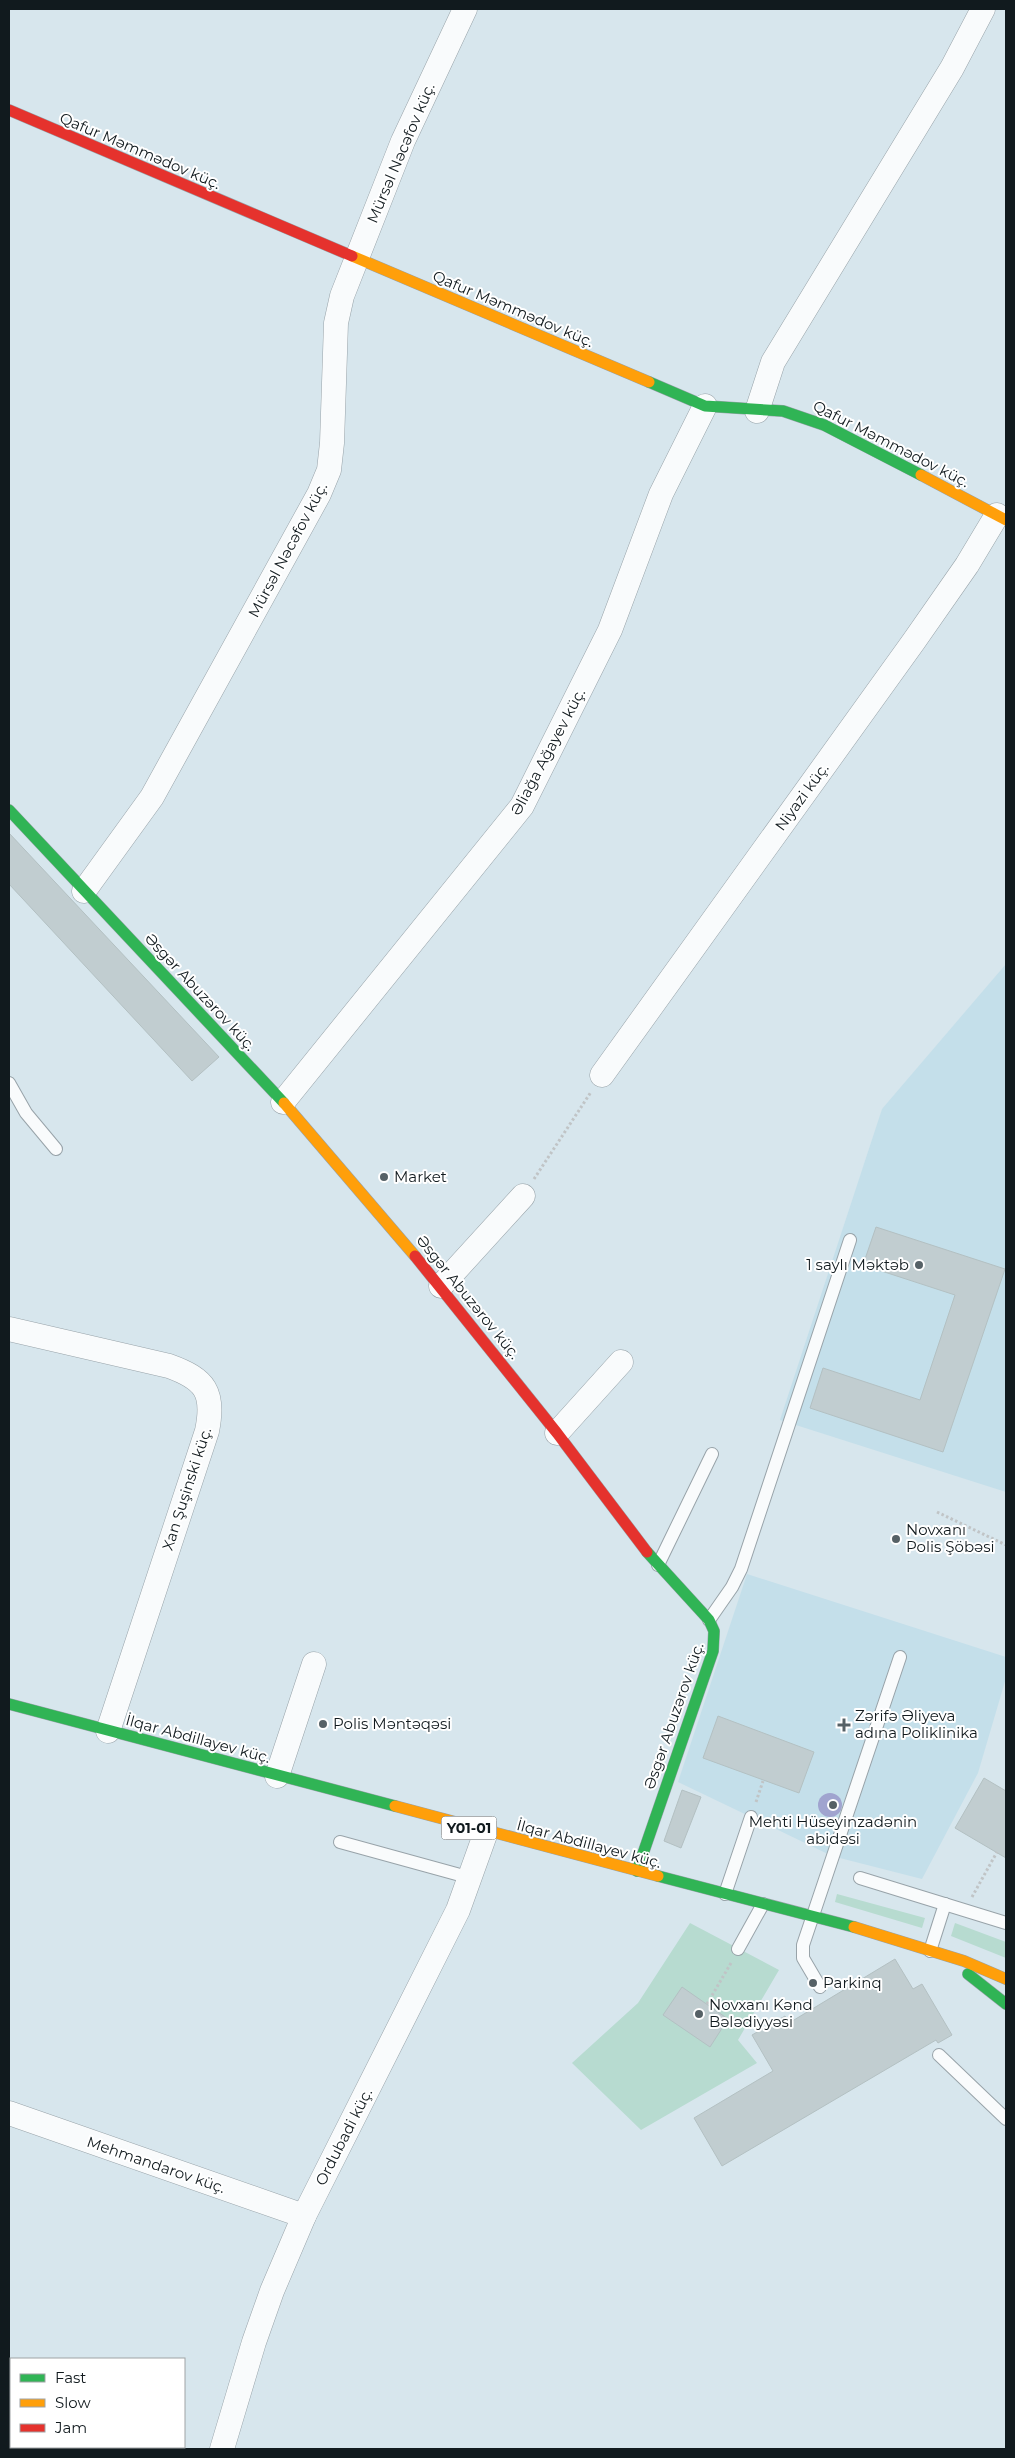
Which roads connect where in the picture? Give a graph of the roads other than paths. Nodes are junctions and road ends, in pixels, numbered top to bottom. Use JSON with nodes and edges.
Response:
{"nodes":[{"id":1,"x":465,"y":9,"type":"edge"},
{"id":2,"x":983,"y":9,"type":"edge"},
{"id":3,"x":9,"y":110,"type":"edge"},
{"id":4,"x":356,"y":258,"type":"junction"},
{"id":5,"x":704,"y":406,"type":"junction"},
{"id":6,"x":757,"y":410,"type":"junction"},
{"id":7,"x":1002,"y":518,"type":"edge"},
{"id":8,"x":9,"y":810,"type":"edge"},
{"id":9,"x":84,"y":891,"type":"junction"},
{"id":10,"x":602,"y":1075,"type":"road end"},
{"id":11,"x":9,"y":1083,"type":"edge"},
{"id":12,"x":283,"y":1102,"type":"junction"},
{"id":13,"x":56,"y":1149,"type":"dead end"},
{"id":14,"x":523,"y":1196,"type":"road end"},
{"id":15,"x":850,"y":1240,"type":"dead end"},
{"id":16,"x":441,"y":1286,"type":"junction"},
{"id":17,"x":9,"y":1329,"type":"edge"},
{"id":18,"x":621,"y":1362,"type":"dead end"},
{"id":19,"x":558,"y":1433,"type":"junction"},
{"id":20,"x":712,"y":1454,"type":"dead end"},
{"id":21,"x":658,"y":1565,"type":"junction"},
{"id":22,"x":709,"y":1620,"type":"junction"},
{"id":23,"x":900,"y":1657,"type":"dead end"},
{"id":24,"x":314,"y":1664,"type":"dead end"},
{"id":25,"x":9,"y":1704,"type":"edge"},
{"id":26,"x":108,"y":1731,"type":"junction"},
{"id":27,"x":277,"y":1776,"type":"junction"},
{"id":28,"x":751,"y":1816,"type":"road end"},
{"id":29,"x":486,"y":1832,"type":"junction"},
{"id":30,"x":340,"y":1842,"type":"dead end"},
{"id":31,"x":636,"y":1871,"type":"junction"},
{"id":32,"x":470,"y":1878,"type":"junction"},
{"id":33,"x":860,"y":1878,"type":"dead end"},
{"id":34,"x":725,"y":1894,"type":"junction"},
{"id":35,"x":763,"y":1904,"type":"junction"},
{"id":36,"x":945,"y":1904,"type":"junction"},
{"id":37,"x":812,"y":1917,"type":"junction"},
{"id":38,"x":1006,"y":1923,"type":"edge"},
{"id":39,"x":738,"y":1949,"type":"road end"},
{"id":40,"x":930,"y":1951,"type":"junction"},
{"id":41,"x":1006,"y":1979,"type":"edge"},
{"id":42,"x":820,"y":1987,"type":"dead end"},
{"id":43,"x":1006,"y":1987,"type":"edge"},
{"id":44,"x":1006,"y":2004,"type":"edge"},
{"id":45,"x":939,"y":2055,"type":"dead end"},
{"id":46,"x":9,"y":2113,"type":"edge"},
{"id":47,"x":1006,"y":2118,"type":"edge"},
{"id":48,"x":304,"y":2216,"type":"junction"},
{"id":49,"x":222,"y":2449,"type":"edge"}],
"edges":[{"from":1,"to":4,"type":"street","name":"Mürsəl Nəcəfov küç."},
{"from":2,"to":6,"type":"street"},
{"from":3,"to":4,"type":"street","name":"Qafur Məmmədov küç."},
{"from":4,"to":5,"type":"street","name":"Qafur Məmmədov küç."},
{"from":4,"to":9,"type":"street","name":"Mürsəl Nəcəfov küç."},
{"from":5,"to":6,"type":"street","name":"Qafur Məmmədov küç."},
{"from":5,"to":12,"type":"street","name":"Əliağa Ağayev küç."},
{"from":6,"to":7,"type":"street","name":"Qafur Məmmədov küç."},
{"from":7,"to":10,"type":"street","name":"Niyazi küç."},
{"from":8,"to":9,"type":"street","name":"Əsgər Abuzərov küç."},
{"from":9,"to":12,"type":"street","name":"Əsgər Abuzərov küç."},
{"from":11,"to":13,"type":"lane"},
{"from":12,"to":16,"type":"street","name":"Əsgər Abuzərov küç."},
{"from":14,"to":16,"type":"street"},
{"from":15,"to":22,"type":"lane"},
{"from":16,"to":19,"type":"street","name":"Əsgər Abuzərov küç."},
{"from":17,"to":26,"type":"street","name":"Xan Şuşinski küç."},
{"from":18,"to":19,"type":"street"},
{"from":19,"to":21,"type":"street","name":"Əsgər Abuzərov küç."},
{"from":20,"to":21,"type":"lane"},
{"from":21,"to":22,"type":"street","name":"Əsgər Abuzərov küç."},
{"from":22,"to":31,"type":"street","name":"Əsgər Abuzərov küç."},
{"from":23,"to":37,"type":"lane"},
{"from":24,"to":27,"type":"street"},
{"from":25,"to":26,"type":"street","name":"İlqar Abdillayev küç.","number":"Y01-01"},
{"from":26,"to":27,"type":"street","name":"İlqar Abdillayev küç.","number":"Y01-01"},
{"from":27,"to":29,"type":"street","name":"İlqar Abdillayev küç.","number":"Y01-01"},
{"from":28,"to":34,"type":"lane"},
{"from":29,"to":31,"type":"street","name":"İlqar Abdillayev küç.","number":"Y01-01"},
{"from":29,"to":32,"type":"street","name":"Ordubadi küç."},
{"from":30,"to":32,"type":"lane"},
{"from":31,"to":34,"type":"street","name":"İlqar Abdillayev küç.","number":"Y01-01"},
{"from":32,"to":48,"type":"street","name":"Ordubadi küç."},
{"from":33,"to":36,"type":"lane"},
{"from":34,"to":35,"type":"street","name":"İlqar Abdillayev küç.","number":"Y01-01"},
{"from":35,"to":37,"type":"street","name":"İlqar Abdillayev küç.","number":"Y01-01"},
{"from":35,"to":39,"type":"lane"},
{"from":36,"to":38,"type":"lane"},
{"from":36,"to":40,"type":"lane"},
{"from":37,"to":40,"type":"street","name":"İlqar Abdillayev küç.","number":"Y01-01"},
{"from":37,"to":42,"type":"lane"},
{"from":40,"to":41,"type":"street"},
{"from":40,"to":43,"type":"street"},
{"from":40,"to":44,"type":"street"},
{"from":45,"to":47,"type":"lane"},
{"from":46,"to":48,"type":"street","name":"Mehmandarov küç."},
{"from":48,"to":49,"type":"street","name":"Ordubadi küç."}]}
